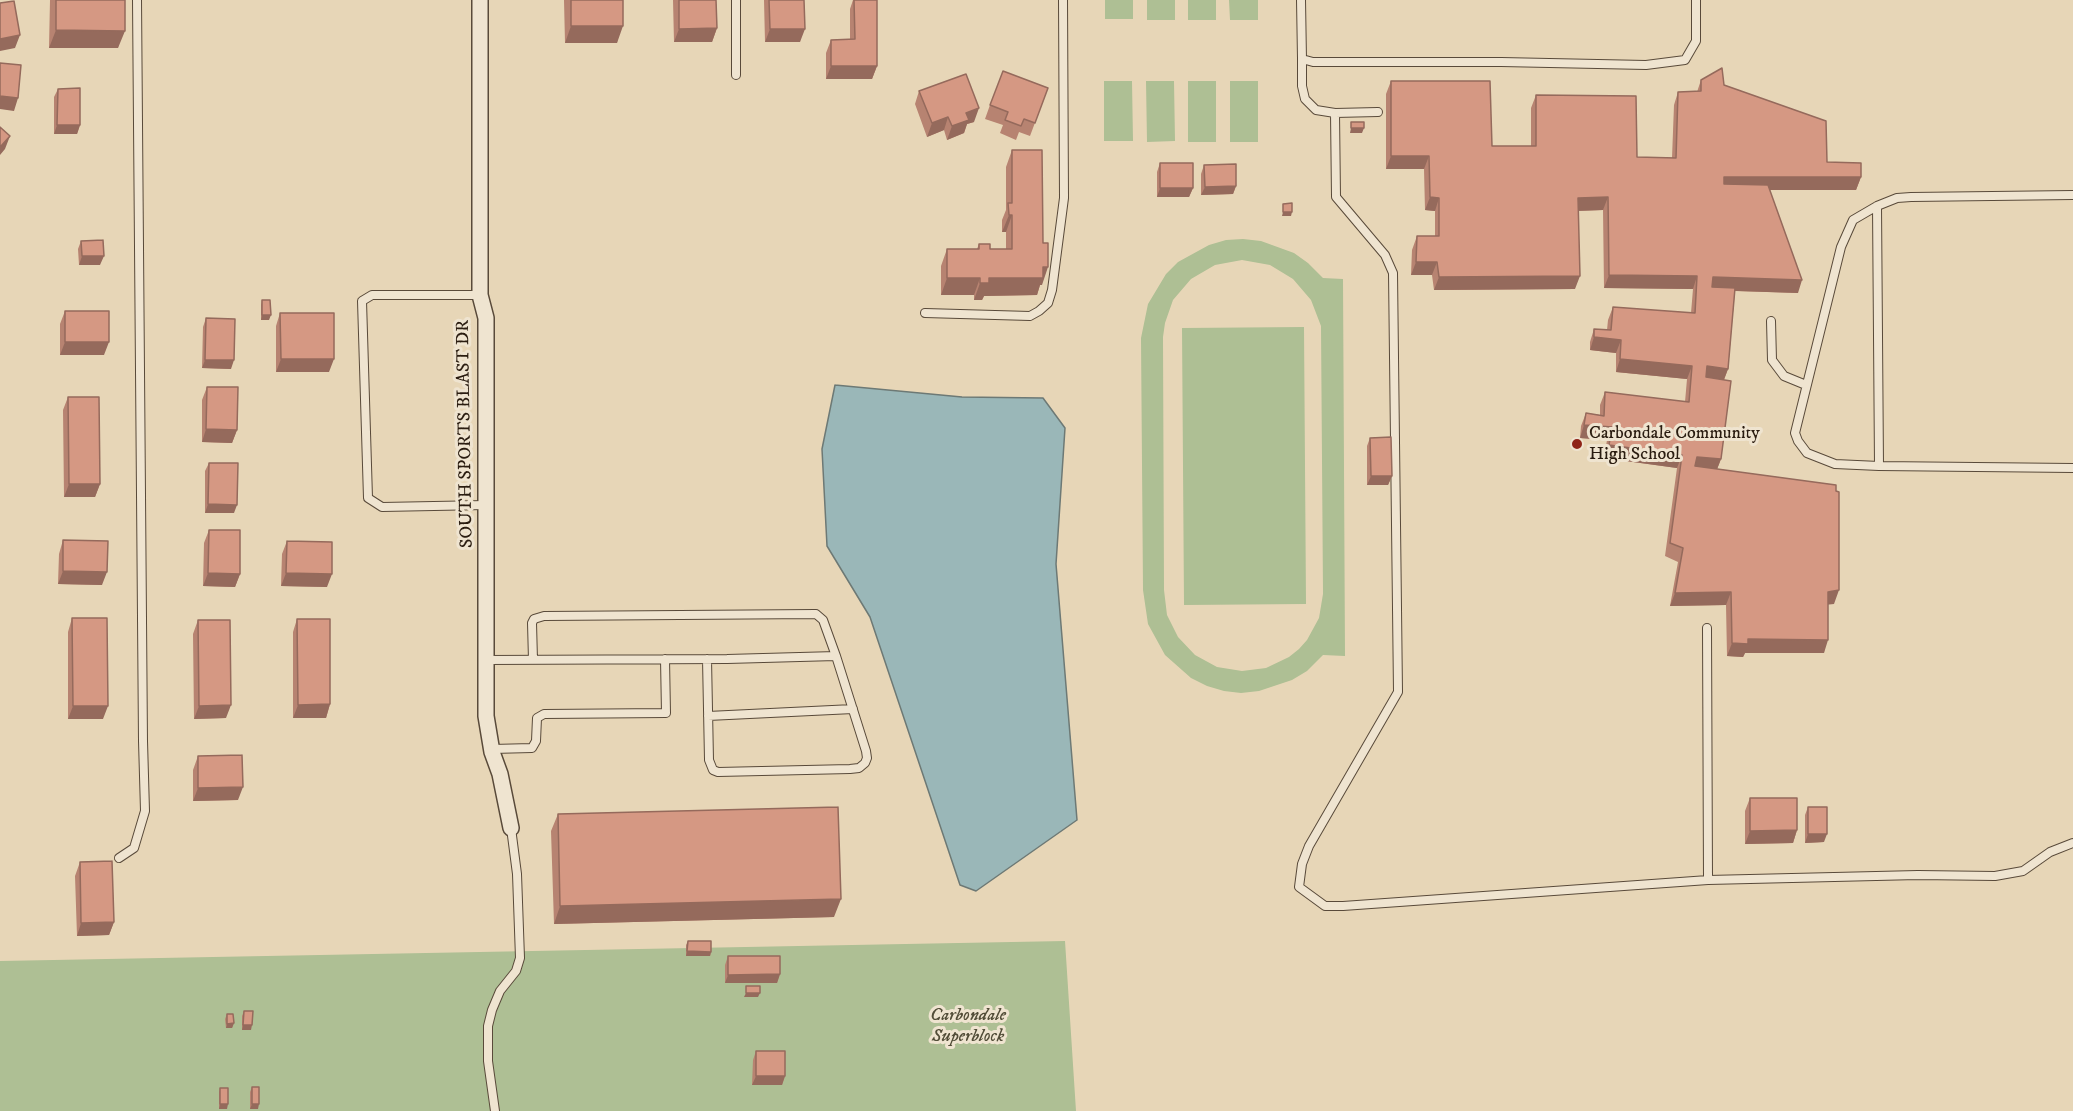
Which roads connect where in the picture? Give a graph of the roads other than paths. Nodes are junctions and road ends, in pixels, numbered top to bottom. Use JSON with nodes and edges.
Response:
{"nodes":[{"id":1,"x":137,"y":0,"type":"edge"},
{"id":2,"x":480,"y":0,"type":"edge"},
{"id":3,"x":736,"y":0,"type":"edge"},
{"id":4,"x":1063,"y":0,"type":"edge"},
{"id":5,"x":1301,"y":0,"type":"edge"},
{"id":6,"x":1696,"y":0,"type":"edge"},
{"id":7,"x":1302,"y":59,"type":"junction"},
{"id":8,"x":736,"y":75,"type":"dead end"},
{"id":9,"x":1377,"y":112,"type":"dead end"},
{"id":10,"x":1335,"y":113,"type":"junction"},
{"id":11,"x":2073,"y":195,"type":"edge"},
{"id":12,"x":1877,"y":206,"type":"junction"},
{"id":13,"x":480,"y":295,"type":"junction"},
{"id":14,"x":925,"y":313,"type":"dead end"},
{"id":15,"x":1771,"y":321,"type":"dead end"},
{"id":16,"x":1806,"y":385,"type":"junction"},
{"id":17,"x":1879,"y":466,"type":"junction"},
{"id":18,"x":2073,"y":468,"type":"edge"},
{"id":19,"x":486,"y":505,"type":"junction"},
{"id":20,"x":1707,"y":628,"type":"dead end"},
{"id":21,"x":836,"y":656,"type":"junction"},
{"id":22,"x":665,"y":659,"type":"junction"},
{"id":23,"x":707,"y":659,"type":"junction"},
{"id":24,"x":486,"y":660,"type":"junction"},
{"id":25,"x":533,"y":660,"type":"junction"},
{"id":26,"x":853,"y":710,"type":"junction"},
{"id":27,"x":708,"y":716,"type":"junction"},
{"id":28,"x":492,"y":749,"type":"junction"},
{"id":29,"x":511,"y":828,"type":"joint"},
{"id":30,"x":2073,"y":843,"type":"edge"},
{"id":31,"x":119,"y":858,"type":"dead end"},
{"id":32,"x":1708,"y":880,"type":"junction"},
{"id":33,"x":495,"y":1111,"type":"edge"}],
"edges":[{"from":1,"to":31,"type":"lane"},
{"from":2,"to":13,"type":"street","name":"SOUTH SPORTS BLAST DR"},
{"from":3,"to":8,"type":"lane"},
{"from":4,"to":14,"type":"lane"},
{"from":5,"to":7,"type":"lane"},
{"from":6,"to":7,"type":"lane"},
{"from":7,"to":10,"type":"lane"},
{"from":9,"to":10,"type":"lane"},
{"from":10,"to":32,"type":"lane"},
{"from":11,"to":12,"type":"lane"},
{"from":12,"to":16,"type":"lane"},
{"from":12,"to":17,"type":"lane"},
{"from":13,"to":19,"type":"street","name":"SOUTH SPORTS BLAST DR"},
{"from":13,"to":19,"type":"lane"},
{"from":15,"to":16,"type":"lane"},
{"from":16,"to":17,"type":"lane"},
{"from":17,"to":18,"type":"lane"},
{"from":19,"to":24,"type":"street","name":"SOUTH SPORTS BLAST DR"},
{"from":20,"to":32,"type":"lane"},
{"from":21,"to":23,"type":"lane"},
{"from":21,"to":25,"type":"lane"},
{"from":21,"to":26,"type":"lane"},
{"from":22,"to":23,"type":"lane"},
{"from":22,"to":25,"type":"lane"},
{"from":22,"to":28,"type":"lane"},
{"from":23,"to":27,"type":"lane"},
{"from":24,"to":25,"type":"lane"},
{"from":24,"to":28,"type":"street","name":"SOUTH SPORTS BLAST DR"},
{"from":26,"to":27,"type":"lane"},
{"from":26,"to":27,"type":"lane"},
{"from":28,"to":29,"type":"street","name":"SOUTH SPORTS BLAST DR"},
{"from":29,"to":33,"type":"lane"},
{"from":30,"to":32,"type":"lane"}]}
